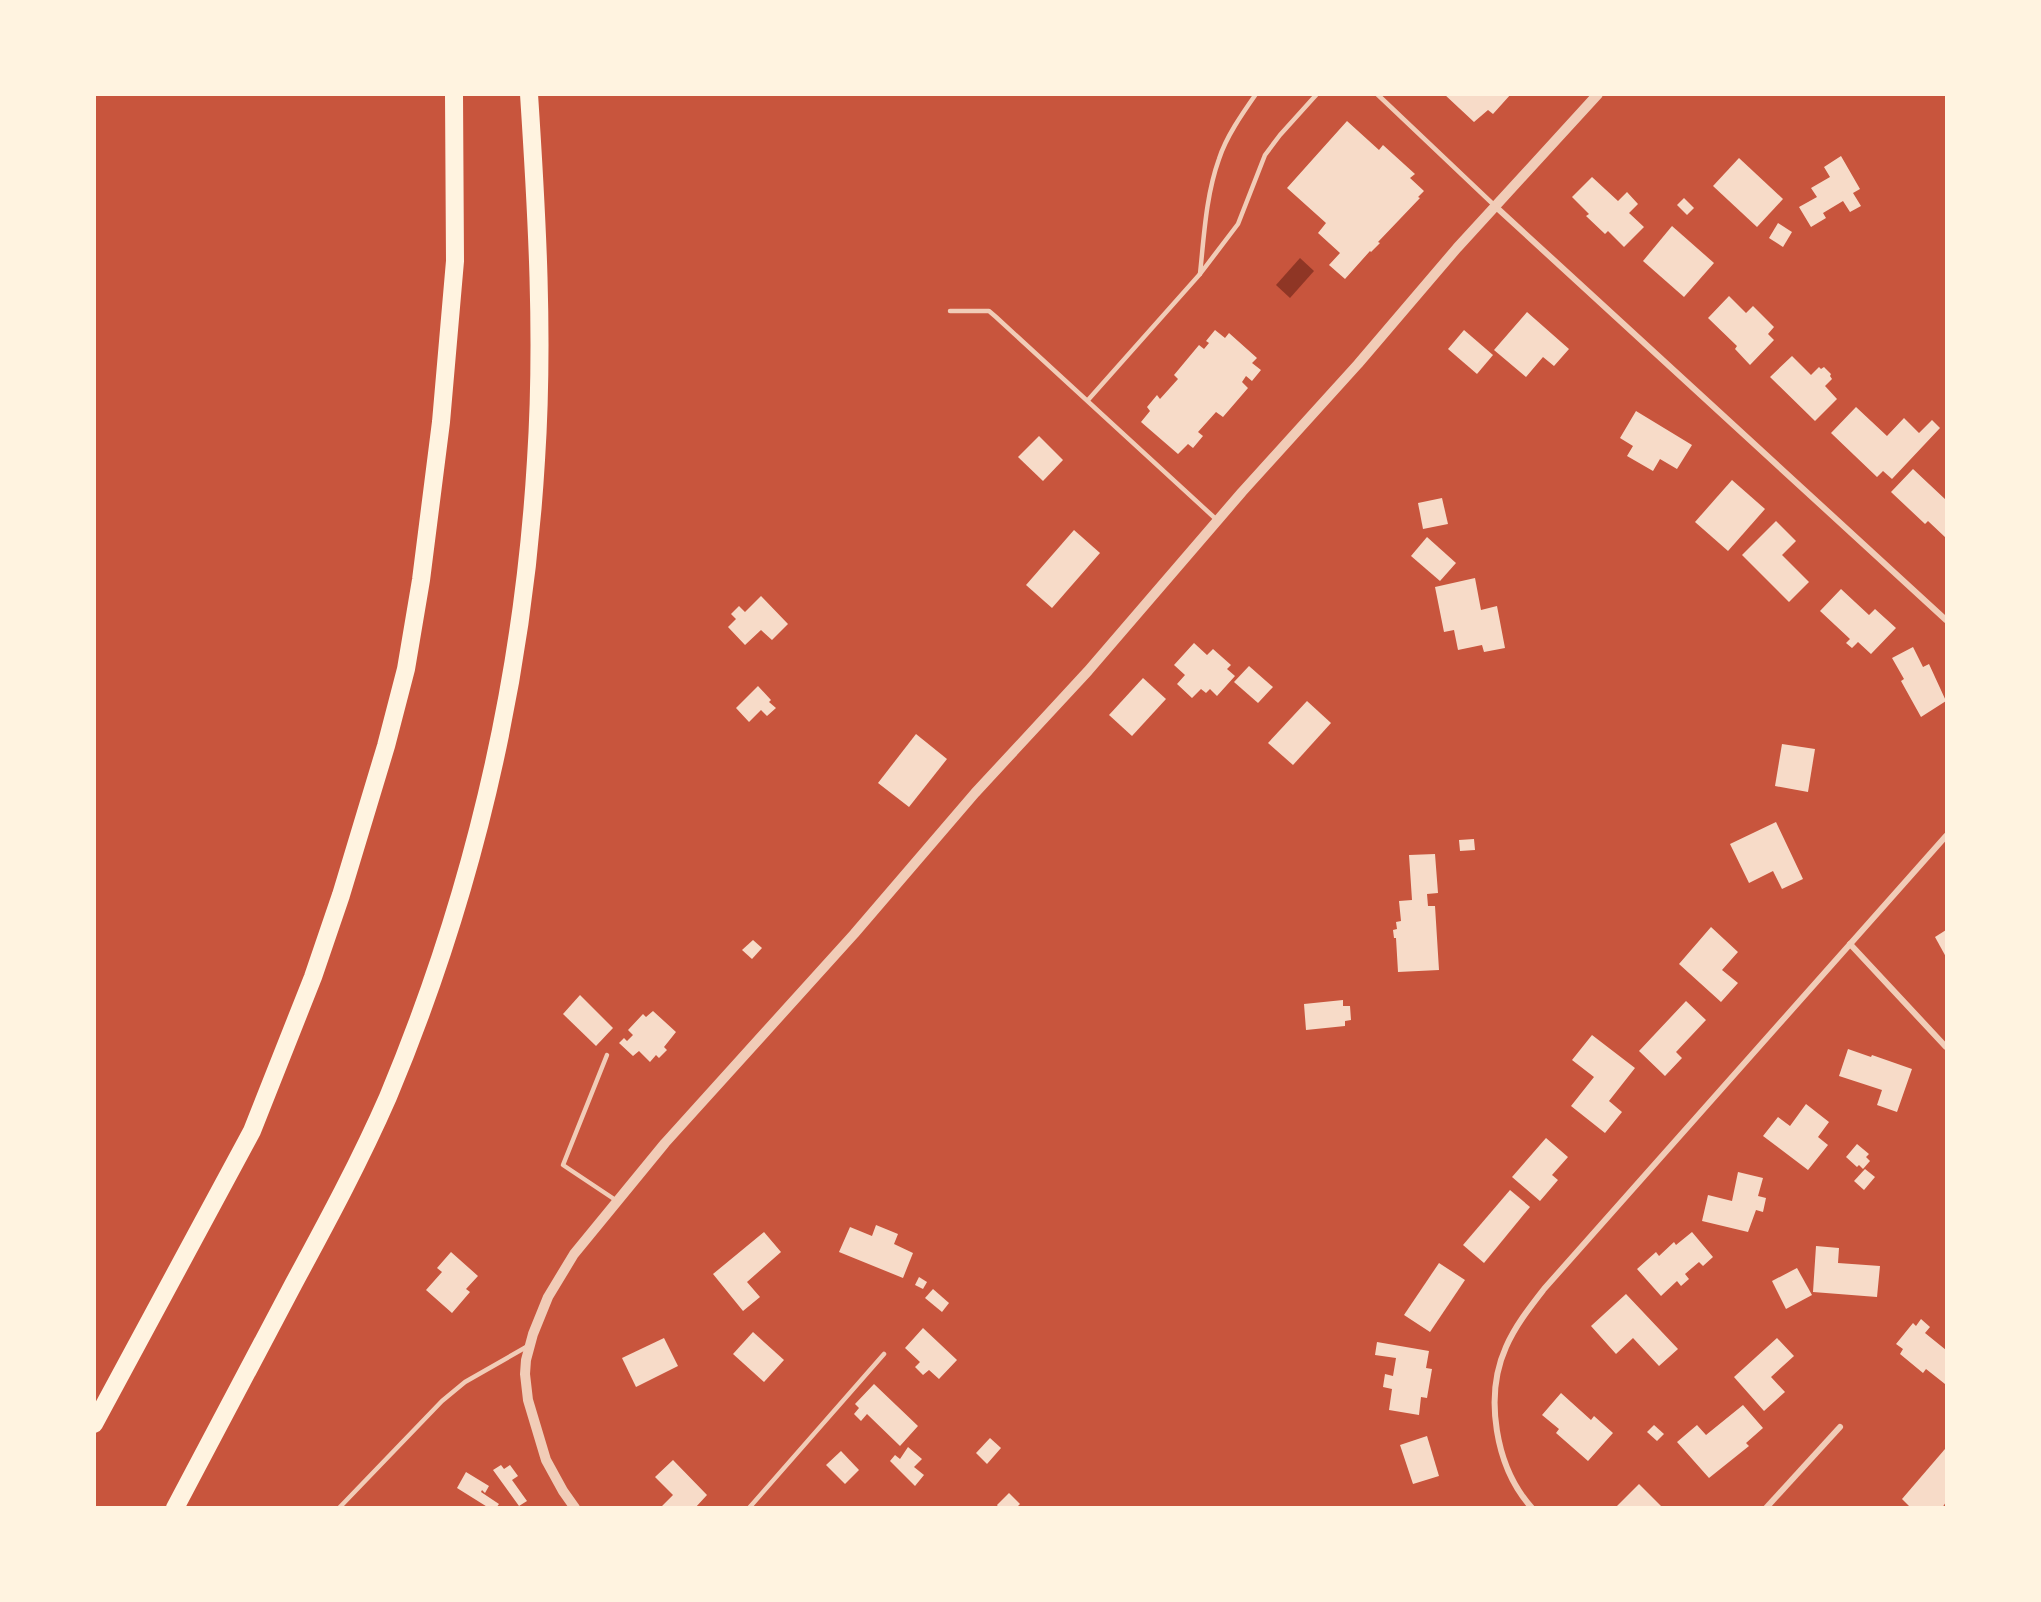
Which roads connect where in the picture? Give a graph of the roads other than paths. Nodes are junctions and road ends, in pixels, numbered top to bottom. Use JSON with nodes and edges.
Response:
{"nodes":[{"id":1,"x":454,"y":94,"type":"edge"},
{"id":2,"x":529,"y":94,"type":"edge"},
{"id":3,"x":1256,"y":94,"type":"edge"},
{"id":4,"x":1317,"y":94,"type":"edge"},
{"id":5,"x":1377,"y":94,"type":"edge"},
{"id":6,"x":1598,"y":94,"type":"edge"},
{"id":7,"x":1496,"y":207,"type":"junction"},
{"id":8,"x":1200,"y":274,"type":"junction"},
{"id":9,"x":950,"y":311,"type":"dead end"},
{"id":10,"x":1088,"y":400,"type":"junction"},
{"id":11,"x":1218,"y":520,"type":"junction"},
{"id":12,"x":1947,"y":620,"type":"edge"},
{"id":13,"x":1947,"y":836,"type":"edge"},
{"id":14,"x":1850,"y":944,"type":"junction"},
{"id":15,"x":1947,"y":1047,"type":"edge"},
{"id":16,"x":607,"y":1055,"type":"dead end"},
{"id":17,"x":617,"y":1201,"type":"junction"},
{"id":18,"x":530,"y":1344,"type":"junction"},
{"id":19,"x":884,"y":1354,"type":"dead end"},
{"id":20,"x":94,"y":1424,"type":"edge"},
{"id":21,"x":1840,"y":1427,"type":"dead end"},
{"id":22,"x":175,"y":1508,"type":"edge"},
{"id":23,"x":339,"y":1508,"type":"edge"},
{"id":24,"x":575,"y":1508,"type":"edge"},
{"id":25,"x":749,"y":1508,"type":"edge"},
{"id":26,"x":1532,"y":1508,"type":"edge"},
{"id":27,"x":1767,"y":1508,"type":"edge"}],
"edges":[{"from":1,"to":20,"type":"highway"},
{"from":2,"to":22,"type":"highway"},
{"from":3,"to":8,"type":"lane"},
{"from":4,"to":8,"type":"lane"},
{"from":5,"to":7,"type":"lane"},
{"from":6,"to":7,"type":"street"},
{"from":7,"to":11,"type":"street"},
{"from":7,"to":12,"type":"street"},
{"from":8,"to":10,"type":"lane"},
{"from":9,"to":10,"type":"lane"},
{"from":10,"to":11,"type":"lane"},
{"from":11,"to":17,"type":"street"},
{"from":13,"to":14,"type":"street"},
{"from":14,"to":15,"type":"street"},
{"from":14,"to":26,"type":"street"},
{"from":16,"to":17,"type":"lane"},
{"from":17,"to":18,"type":"street"},
{"from":18,"to":23,"type":"lane"},
{"from":18,"to":24,"type":"street"},
{"from":19,"to":25,"type":"lane"},
{"from":21,"to":27,"type":"street"}]}
